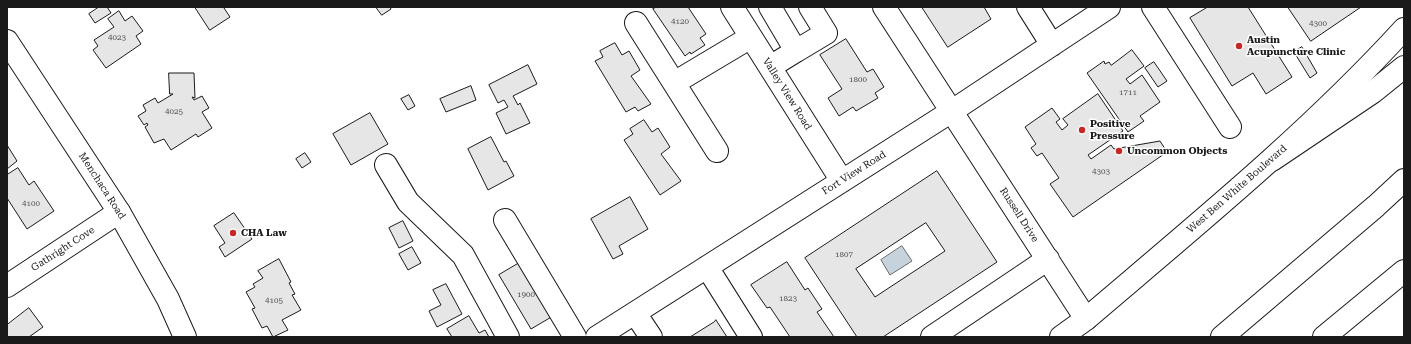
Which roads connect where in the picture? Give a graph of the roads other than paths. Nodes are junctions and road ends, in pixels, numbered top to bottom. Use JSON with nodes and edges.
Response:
{"nodes":[{"id":1,"x":732,"y":7,"type":"edge"},
{"id":2,"x":770,"y":7,"type":"edge"},
{"id":3,"x":884,"y":7,"type":"edge"},
{"id":4,"x":1028,"y":7,"type":"edge"},
{"id":5,"x":1109,"y":7,"type":"edge"},
{"id":6,"x":1153,"y":7,"type":"edge"},
{"id":7,"x":812,"y":8,"type":"edge"},
{"id":8,"x":636,"y":23,"type":"dead end"},
{"id":9,"x":1404,"y":29,"type":"edge"},
{"id":10,"x":751,"y":37,"type":"junction"},
{"id":11,"x":7,"y":41,"type":"edge"},
{"id":12,"x":1052,"y":45,"type":"junction"},
{"id":13,"x":796,"y":52,"type":"junction"},
{"id":14,"x":770,"y":67,"type":"junction"},
{"id":15,"x":1404,"y":67,"type":"edge"},
{"id":16,"x":674,"y":83,"type":"junction"},
{"id":17,"x":952,"y":111,"type":"junction"},
{"id":18,"x":1230,"y":127,"type":"dead end"},
{"id":19,"x":717,"y":151,"type":"dead end"},
{"id":20,"x":1272,"y":160,"type":"junction"},
{"id":21,"x":386,"y":165,"type":"dead end"},
{"id":22,"x":1404,"y":180,"type":"edge"},
{"id":23,"x":842,"y":181,"type":"junction"},
{"id":24,"x":119,"y":212,"type":"junction"},
{"id":25,"x":505,"y":220,"type":"dead end"},
{"id":26,"x":1048,"y":259,"type":"junction"},
{"id":27,"x":707,"y":267,"type":"junction"},
{"id":28,"x":1404,"y":271,"type":"edge"},
{"id":29,"x":7,"y":286,"type":"edge"},
{"id":30,"x":635,"y":313,"type":"junction"},
{"id":31,"x":1086,"y":319,"type":"junction"},
{"id":32,"x":185,"y":337,"type":"edge"},
{"id":33,"x":508,"y":337,"type":"edge"},
{"id":34,"x":574,"y":337,"type":"edge"},
{"id":35,"x":598,"y":337,"type":"edge"},
{"id":36,"x":651,"y":337,"type":"edge"},
{"id":37,"x":752,"y":337,"type":"edge"},
{"id":38,"x":932,"y":337,"type":"edge"},
{"id":39,"x":1061,"y":337,"type":"edge"},
{"id":40,"x":1222,"y":337,"type":"edge"},
{"id":41,"x":1324,"y":337,"type":"edge"}],
"edges":[{"from":1,"to":10,"type":"main road","name":"Valley View Road"},
{"from":2,"to":13,"type":"main road"},
{"from":3,"to":17,"type":"main road","name":"Russell Drive"},
{"from":4,"to":12,"type":"main road"},
{"from":5,"to":12,"type":"main road","name":"Fort View Road"},
{"from":6,"to":18,"type":"main road"},
{"from":7,"to":13,"type":"main road"},
{"from":8,"to":16,"type":"main road"},
{"from":9,"to":20,"type":"main road","name":"West Ben White Boulevard"},
{"from":10,"to":14,"type":"main road","name":"Valley View Road"},
{"from":10,"to":16,"type":"main road"},
{"from":11,"to":24,"type":"main road","name":"Menchaca Road"},
{"from":12,"to":17,"type":"main road","name":"Fort View Road"},
{"from":13,"to":14,"type":"main road"},
{"from":14,"to":23,"type":"main road","name":"Valley View Road"},
{"from":15,"to":20,"type":"main road"},
{"from":16,"to":19,"type":"main road"},
{"from":17,"to":23,"type":"main road","name":"Fort View Road"},
{"from":17,"to":26,"type":"main road","name":"Russell Drive"},
{"from":20,"to":31,"type":"main road","name":"West Ben White Boulevard"},
{"from":21,"to":33,"type":"main road"},
{"from":22,"to":40,"type":"main road"},
{"from":23,"to":27,"type":"main road","name":"Fort View Road"},
{"from":24,"to":29,"type":"main road","name":"Gathright Cove"},
{"from":24,"to":32,"type":"main road","name":"Menchaca Road"},
{"from":25,"to":34,"type":"main road"},
{"from":26,"to":31,"type":"main road","name":"Russell Drive"},
{"from":26,"to":38,"type":"main road"},
{"from":27,"to":30,"type":"main road","name":"Fort View Road"},
{"from":27,"to":37,"type":"main road"},
{"from":28,"to":41,"type":"main road"},
{"from":30,"to":35,"type":"main road","name":"Fort View Road"},
{"from":30,"to":36,"type":"main road"},
{"from":31,"to":39,"type":"main road","name":"West Ben White Boulevard"}]}
